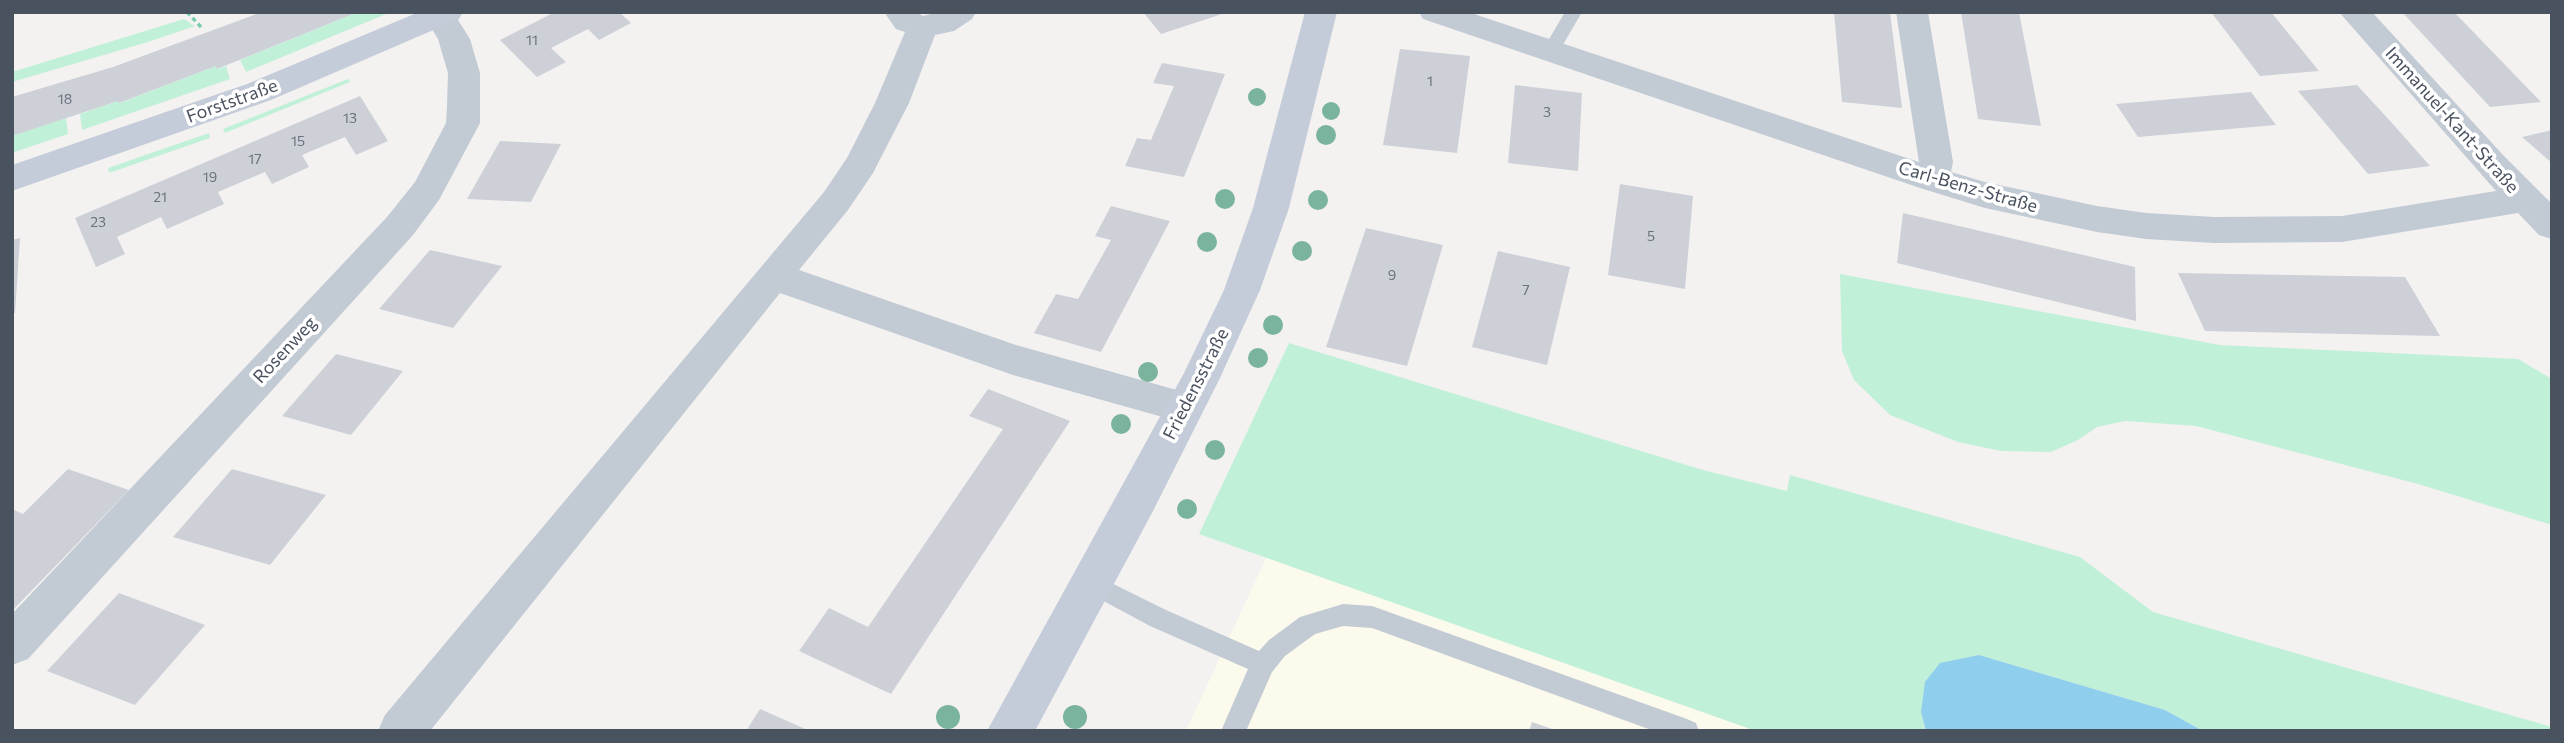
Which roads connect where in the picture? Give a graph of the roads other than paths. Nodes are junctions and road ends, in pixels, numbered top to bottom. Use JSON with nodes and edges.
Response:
{"nodes":[{"id":1,"x":961,"y":12,"type":"edge"},
{"id":2,"x":1321,"y":12,"type":"edge"},
{"id":3,"x":1434,"y":12,"type":"edge"},
{"id":4,"x":1574,"y":12,"type":"edge"},
{"id":5,"x":1912,"y":12,"type":"edge"},
{"id":6,"x":2354,"y":12,"type":"edge"},
{"id":7,"x":444,"y":14,"type":"edge"},
{"id":8,"x":911,"y":19,"type":"edge"},
{"id":9,"x":1551,"y":51,"type":"junction"},
{"id":10,"x":12,"y":178,"type":"edge"},
{"id":11,"x":1932,"y":179,"type":"junction"},
{"id":12,"x":2523,"y":199,"type":"junction"},
{"id":13,"x":2552,"y":226,"type":"edge"},
{"id":14,"x":773,"y":276,"type":"junction"},
{"id":15,"x":1184,"y":407,"type":"junction"},
{"id":16,"x":1091,"y":583,"type":"junction"},
{"id":17,"x":12,"y":645,"type":"edge"},
{"id":18,"x":1263,"y":664,"type":"junction"},
{"id":19,"x":401,"y":731,"type":"edge"},
{"id":20,"x":1010,"y":731,"type":"edge"},
{"id":21,"x":1233,"y":731,"type":"edge"},
{"id":22,"x":1688,"y":731,"type":"edge"}],
"edges":[{"from":1,"to":8,"type":"street"},
{"from":2,"to":15,"type":"street","name":"Friedensstraße"},
{"from":3,"to":9,"type":"street","name":"Carl-Benz-Straße"},
{"from":4,"to":9,"type":"lane"},
{"from":5,"to":11,"type":"street"},
{"from":6,"to":12,"type":"street","name":"Immanuel-Kant-Straße"},
{"from":7,"to":10,"type":"street","name":"Forststraße"},
{"from":7,"to":17,"type":"street","name":"Rosenweg"},
{"from":8,"to":14,"type":"street"},
{"from":9,"to":11,"type":"street","name":"Carl-Benz-Straße"},
{"from":11,"to":12,"type":"street","name":"Carl-Benz-Straße"},
{"from":12,"to":13,"type":"street","name":"Immanuel-Kant-Straße"},
{"from":14,"to":15,"type":"street"},
{"from":14,"to":19,"type":"street"},
{"from":15,"to":16,"type":"street","name":"Friedensstraße"},
{"from":16,"to":18,"type":"lane"},
{"from":16,"to":20,"type":"street","name":"Friedensstraße"},
{"from":18,"to":21,"type":"lane"},
{"from":18,"to":22,"type":"lane"}]}
